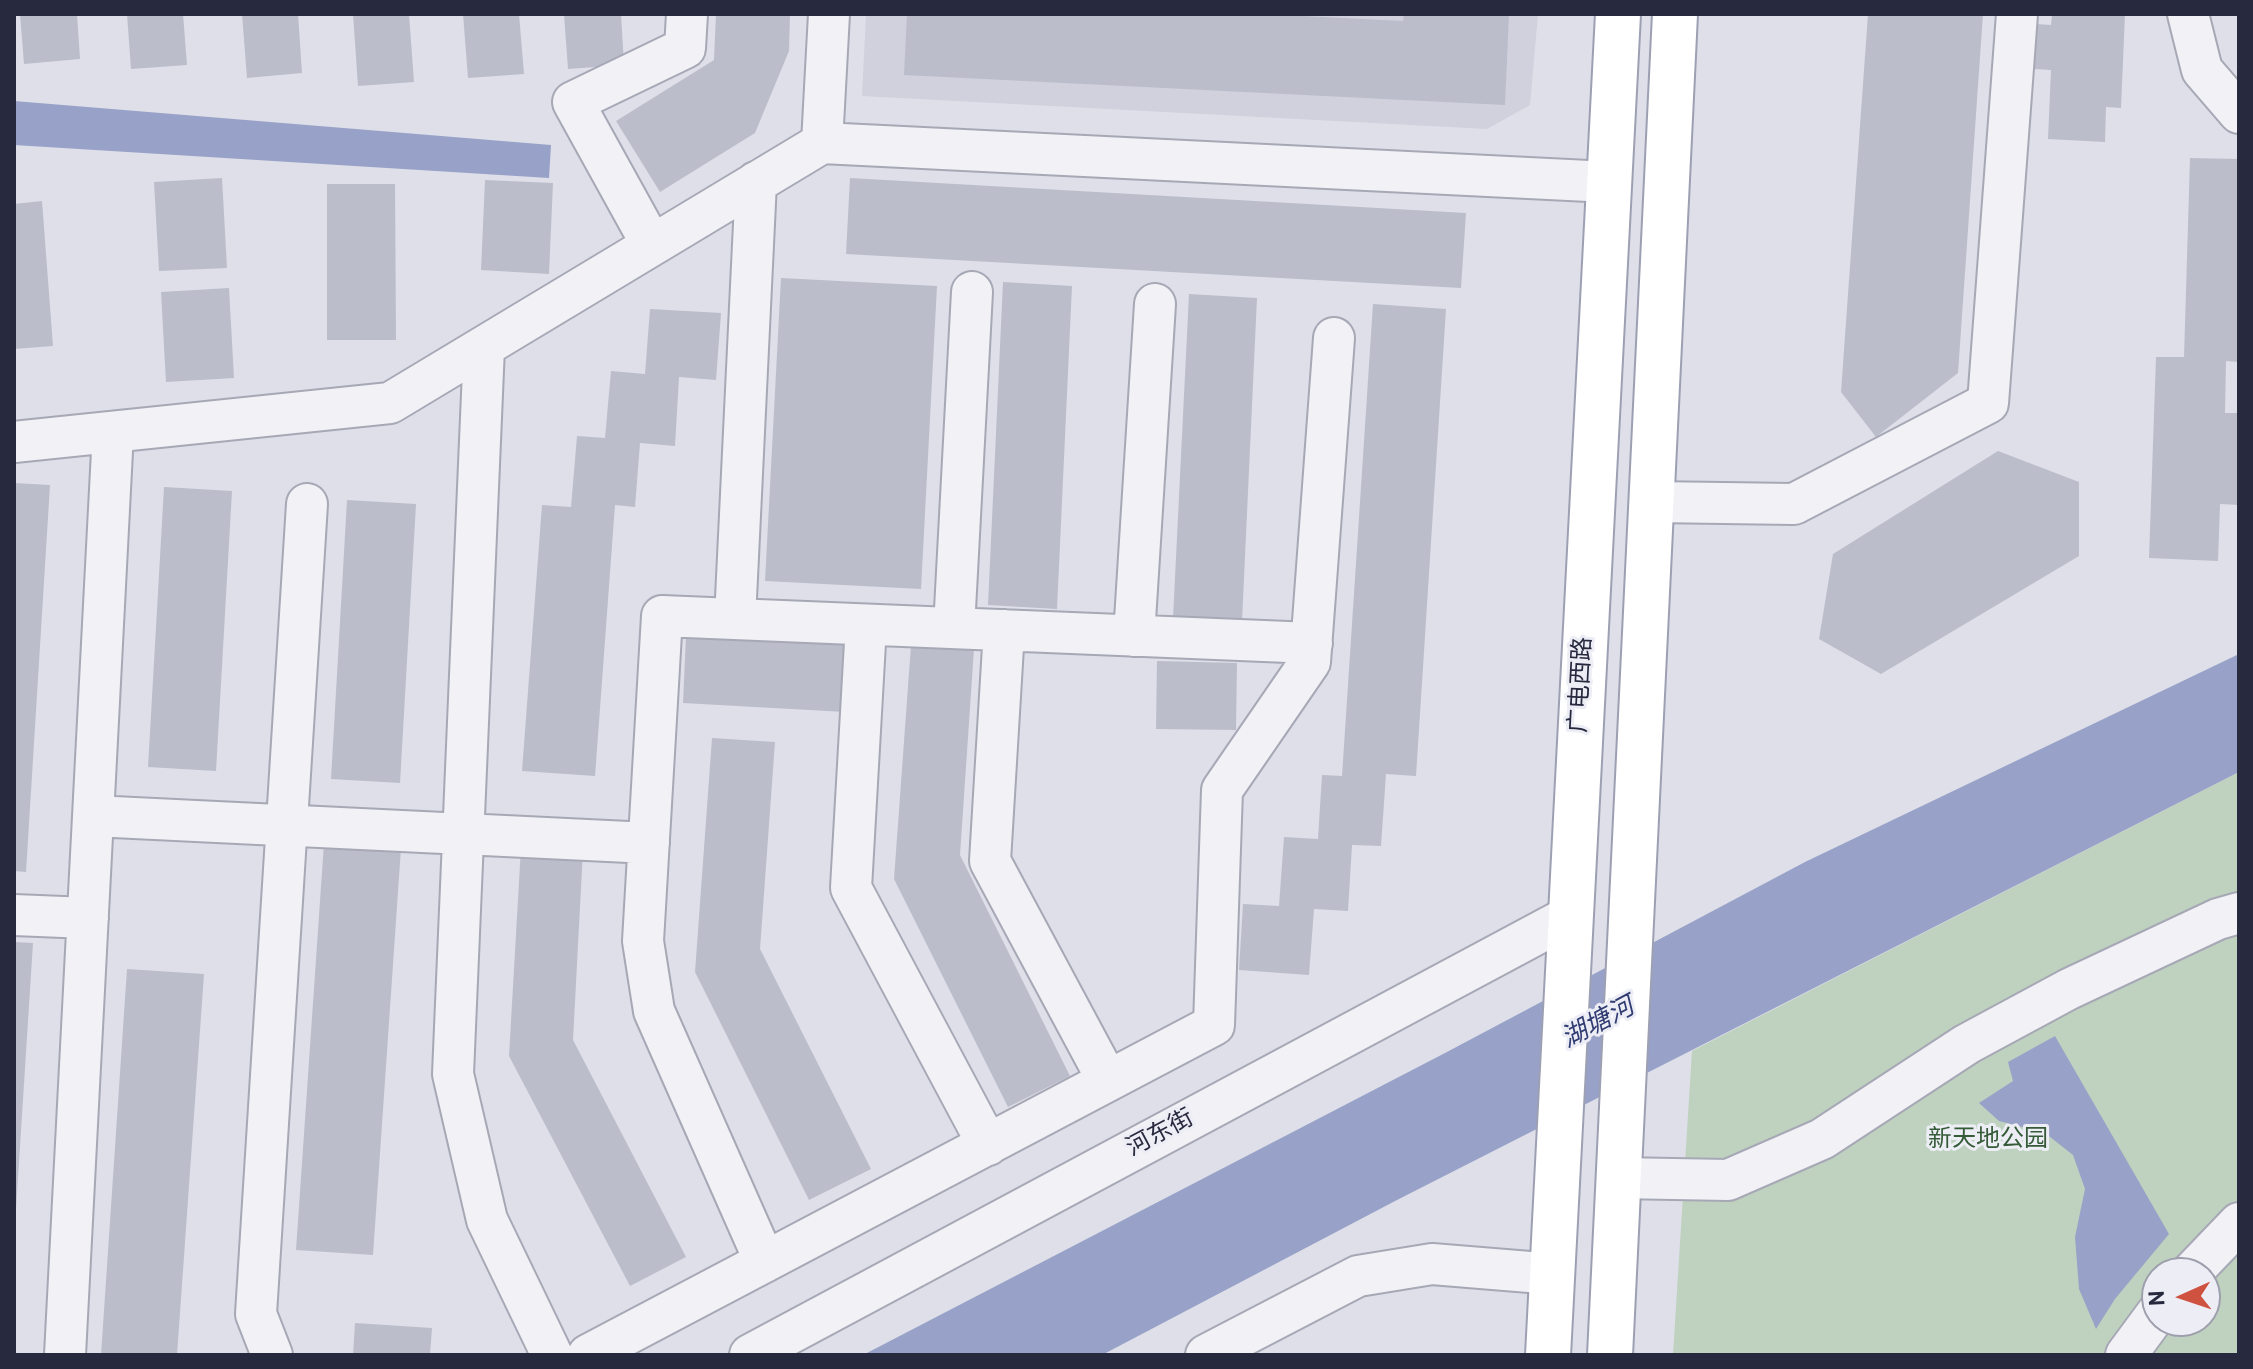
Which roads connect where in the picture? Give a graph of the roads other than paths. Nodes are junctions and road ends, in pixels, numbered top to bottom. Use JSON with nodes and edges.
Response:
{"nodes":[{"id":1,"x":687,"y":14,"type":"edge"},
{"id":2,"x":829,"y":14,"type":"edge"},
{"id":3,"x":1618,"y":14,"type":"edge"},
{"id":4,"x":1675,"y":14,"type":"edge"},
{"id":5,"x":2017,"y":14,"type":"edge"},
{"id":6,"x":2188,"y":14,"type":"edge"},
{"id":7,"x":2239,"y":113,"type":"edge"},
{"id":8,"x":822,"y":143,"type":"junction"},
{"id":9,"x":756,"y":182,"type":"junction"},
{"id":10,"x":1609,"y":182,"type":"junction"},
{"id":11,"x":652,"y":245,"type":"junction"},
{"id":12,"x":972,"y":292,"type":"dead end"},
{"id":13,"x":1155,"y":304,"type":"dead end"},
{"id":14,"x":1334,"y":338,"type":"dead end"},
{"id":15,"x":484,"y":347,"type":"junction"},
{"id":16,"x":113,"y":432,"type":"junction"},
{"id":17,"x":14,"y":442,"type":"edge"},
{"id":18,"x":1651,"y":502,"type":"junction"},
{"id":19,"x":307,"y":504,"type":"dead end"},
{"id":20,"x":735,"y":619,"type":"junction"},
{"id":21,"x":866,"y":625,"type":"junction"},
{"id":22,"x":954,"y":628,"type":"junction"},
{"id":23,"x":1004,"y":630,"type":"junction"},
{"id":24,"x":1134,"y":636,"type":"junction"},
{"id":25,"x":1312,"y":643,"type":"junction"},
{"id":26,"x":93,"y":816,"type":"junction"},
{"id":27,"x":287,"y":826,"type":"junction"},
{"id":28,"x":463,"y":835,"type":"junction"},
{"id":29,"x":649,"y":843,"type":"junction"},
{"id":30,"x":2239,"y":913,"type":"edge"},
{"id":31,"x":14,"y":915,"type":"edge"},
{"id":32,"x":1572,"y":915,"type":"junction"},
{"id":33,"x":88,"y":918,"type":"junction"},
{"id":34,"x":1108,"y":1081,"type":"junction"},
{"id":35,"x":988,"y":1145,"type":"junction"},
{"id":36,"x":1618,"y":1178,"type":"junction"},
{"id":37,"x":2239,"y":1223,"type":"edge"},
{"id":38,"x":2206,"y":1257,"type":"edge"},
{"id":39,"x":765,"y":1262,"type":"junction"},
{"id":40,"x":1554,"y":1274,"type":"junction"},
{"id":41,"x":2141,"y":1335,"type":"edge"},
{"id":42,"x":65,"y":1355,"type":"edge"},
{"id":43,"x":272,"y":1355,"type":"edge"},
{"id":44,"x":552,"y":1355,"type":"edge"},
{"id":45,"x":588,"y":1355,"type":"edge"},
{"id":46,"x":750,"y":1355,"type":"edge"},
{"id":47,"x":1206,"y":1355,"type":"edge"},
{"id":48,"x":1548,"y":1355,"type":"edge"},
{"id":49,"x":1610,"y":1355,"type":"edge"},
{"id":50,"x":2126,"y":1355,"type":"edge"}],
"edges":[{"from":1,"to":11,"type":"street"},
{"from":2,"to":8,"type":"street"},
{"from":3,"to":10,"type":"main road","name":"广电西路"},
{"from":4,"to":18,"type":"main road"},
{"from":5,"to":18,"type":"street"},
{"from":6,"to":7,"type":"street"},
{"from":8,"to":9,"type":"street"},
{"from":8,"to":10,"type":"street"},
{"from":9,"to":11,"type":"street"},
{"from":9,"to":20,"type":"street"},
{"from":10,"to":32,"type":"main road","name":"广电西路"},
{"from":11,"to":15,"type":"street"},
{"from":12,"to":22,"type":"street"},
{"from":13,"to":24,"type":"street"},
{"from":14,"to":25,"type":"street"},
{"from":15,"to":16,"type":"street"},
{"from":15,"to":28,"type":"street"},
{"from":16,"to":17,"type":"street"},
{"from":16,"to":26,"type":"street"},
{"from":18,"to":36,"type":"main road"},
{"from":19,"to":27,"type":"street"},
{"from":20,"to":21,"type":"street"},
{"from":20,"to":29,"type":"street"},
{"from":21,"to":22,"type":"street"},
{"from":21,"to":35,"type":"street"},
{"from":22,"to":23,"type":"street"},
{"from":23,"to":24,"type":"street"},
{"from":23,"to":34,"type":"street"},
{"from":24,"to":25,"type":"street"},
{"from":25,"to":34,"type":"street"},
{"from":26,"to":27,"type":"street"},
{"from":26,"to":33,"type":"street"},
{"from":27,"to":28,"type":"street"},
{"from":27,"to":43,"type":"street"},
{"from":28,"to":29,"type":"street"},
{"from":28,"to":44,"type":"street"},
{"from":29,"to":39,"type":"street"},
{"from":30,"to":36,"type":"street"},
{"from":31,"to":33,"type":"street"},
{"from":32,"to":40,"type":"main road","name":"广电西路"},
{"from":32,"to":46,"type":"street","name":"河东街"},
{"from":33,"to":42,"type":"street"},
{"from":34,"to":35,"type":"street"},
{"from":35,"to":39,"type":"street"},
{"from":36,"to":49,"type":"main road"},
{"from":37,"to":38,"type":"street"},
{"from":39,"to":45,"type":"street"},
{"from":40,"to":47,"type":"street"},
{"from":40,"to":48,"type":"main road","name":"广电西路"},
{"from":41,"to":50,"type":"street"}]}
